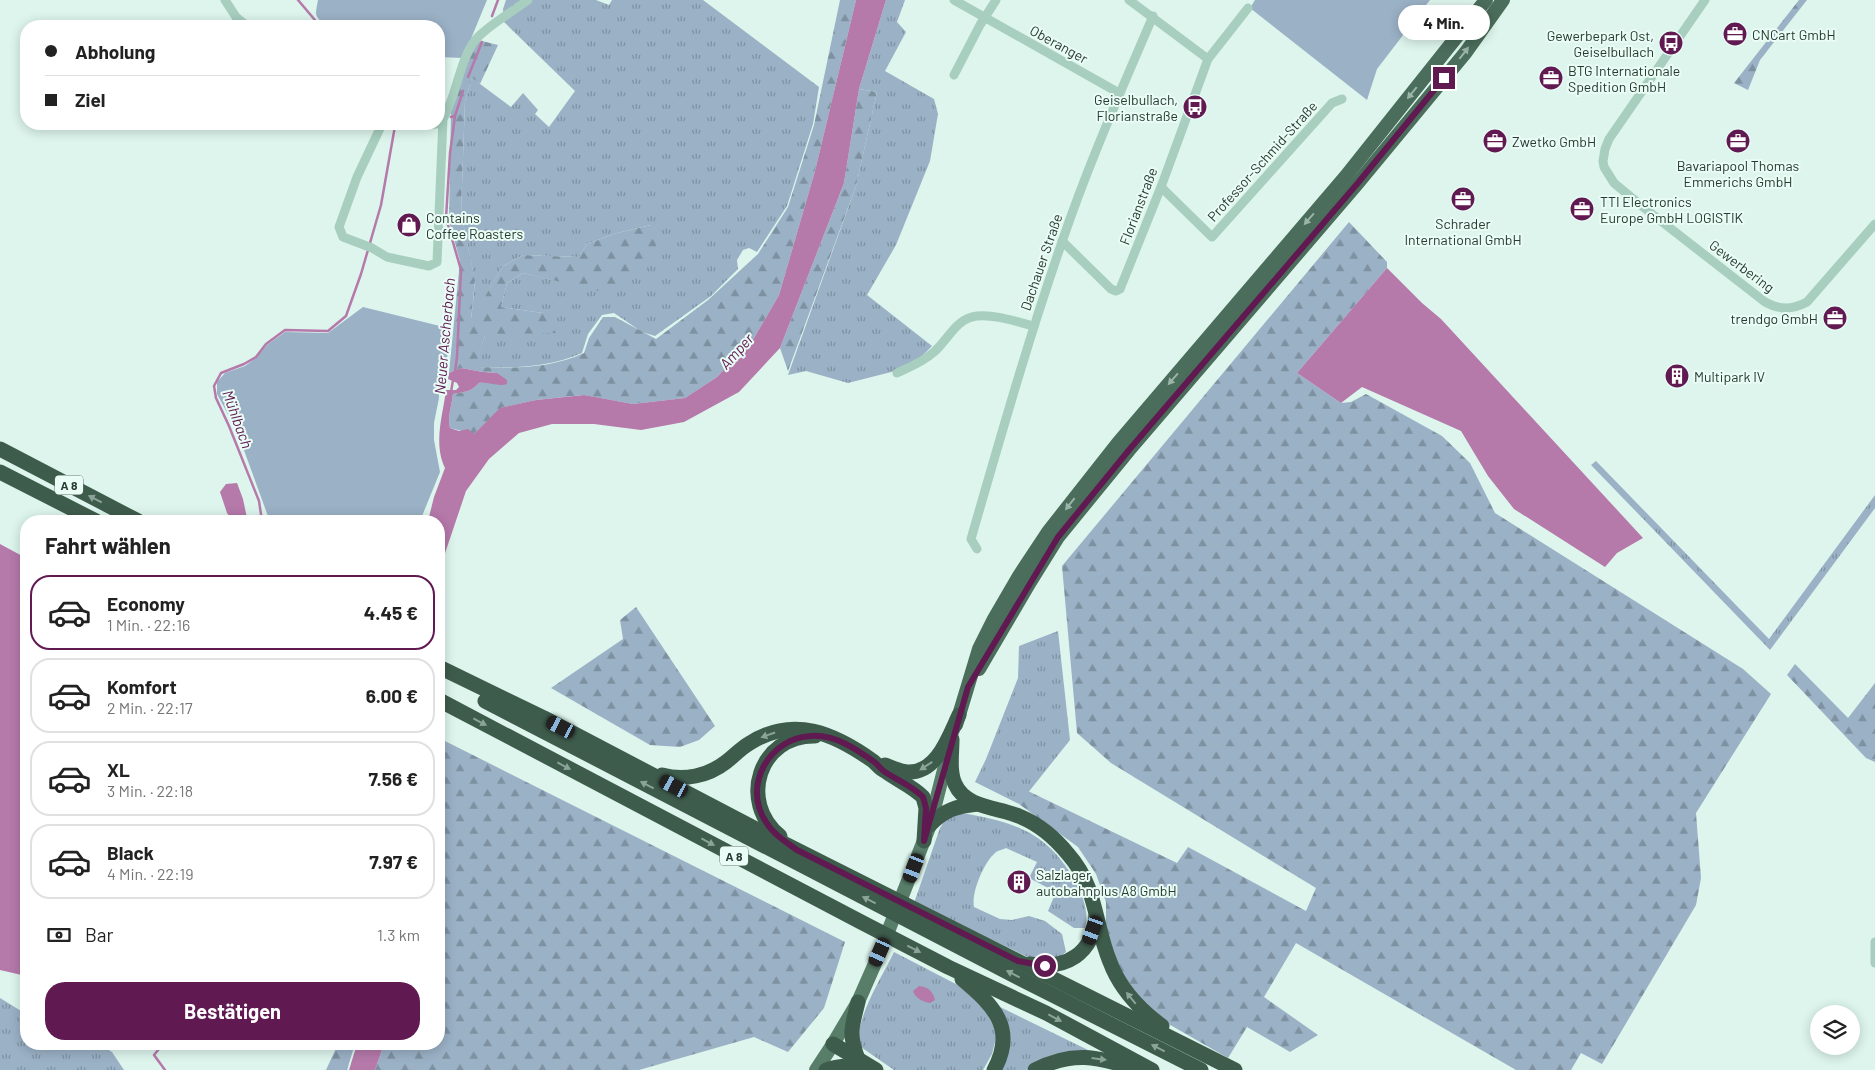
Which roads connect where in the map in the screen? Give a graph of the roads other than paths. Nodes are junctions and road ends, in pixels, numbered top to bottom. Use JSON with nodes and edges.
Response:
{"nodes":[{"id":1,"x":224,"y":0,"type":"edge"},
{"id":2,"x":528,"y":0,"type":"edge"},
{"id":3,"x":954,"y":0,"type":"edge"},
{"id":4,"x":996,"y":0,"type":"edge"},
{"id":5,"x":1129,"y":0,"type":"edge"},
{"id":6,"x":1486,"y":0,"type":"edge"},
{"id":7,"x":1503,"y":0,"type":"edge"},
{"id":8,"x":1705,"y":0,"type":"edge"},
{"id":9,"x":1248,"y":8,"type":"dead end"},
{"id":10,"x":1152,"y":16,"type":"junction"},
{"id":11,"x":986,"y":18,"type":"junction"},
{"id":12,"x":240,"y":20,"type":"edge"},
{"id":13,"x":1208,"y":59,"type":"junction"},
{"id":14,"x":954,"y":74,"type":"dead end"},
{"id":15,"x":1119,"y":93,"type":"junction"},
{"id":16,"x":1342,"y":100,"type":"dead end"},
{"id":17,"x":445,"y":112,"type":"edge"},
{"id":18,"x":381,"y":130,"type":"edge"},
{"id":19,"x":439,"y":130,"type":"edge"},
{"id":20,"x":1161,"y":186,"type":"junction"},
{"id":21,"x":1875,"y":224,"type":"edge"},
{"id":22,"x":1062,"y":240,"type":"junction"},
{"id":23,"x":1034,"y":326,"type":"junction"},
{"id":24,"x":897,"y":373,"type":"dead end"},
{"id":25,"x":0,"y":450,"type":"edge"},
{"id":26,"x":0,"y":472,"type":"edge"},
{"id":27,"x":84,"y":515,"type":"edge"},
{"id":28,"x":126,"y":515,"type":"edge"},
{"id":29,"x":977,"y":549,"type":"dead end"},
{"id":30,"x":445,"y":670,"type":"edge"},
{"id":31,"x":445,"y":680,"type":"edge"},
{"id":32,"x":968,"y":687,"type":"junction"},
{"id":33,"x":445,"y":703,"type":"edge"},
{"id":34,"x":959,"y":714,"type":"junction"},
{"id":35,"x":831,"y":738,"type":"junction"},
{"id":36,"x":952,"y":739,"type":"junction"},
{"id":37,"x":641,"y":768,"type":"junction"},
{"id":38,"x":886,"y":769,"type":"junction"},
{"id":39,"x":978,"y":804,"type":"junction"},
{"id":40,"x":930,"y":825,"type":"junction"},
{"id":41,"x":924,"y":841,"type":"junction"},
{"id":42,"x":797,"y":850,"type":"junction"},
{"id":43,"x":1096,"y":909,"type":"junction"},
{"id":44,"x":1875,"y":942,"type":"edge"},
{"id":45,"x":1018,"y":961,"type":"junction"},
{"id":46,"x":1875,"y":963,"type":"edge"},
{"id":47,"x":948,"y":967,"type":"junction"},
{"id":48,"x":858,"y":1002,"type":"junction"},
{"id":49,"x":830,"y":1049,"type":"junction"},
{"id":50,"x":1195,"y":1051,"type":"junction"},
{"id":51,"x":857,"y":1066,"type":"edge"},
{"id":52,"x":816,"y":1070,"type":"edge"},
{"id":53,"x":826,"y":1070,"type":"edge"},
{"id":54,"x":876,"y":1070,"type":"edge"},
{"id":55,"x":994,"y":1070,"type":"edge"},
{"id":56,"x":1035,"y":1070,"type":"edge"},
{"id":57,"x":1136,"y":1070,"type":"edge"},
{"id":58,"x":1152,"y":1070,"type":"edge"},
{"id":59,"x":1201,"y":1070,"type":"edge"},
{"id":60,"x":1235,"y":1070,"type":"edge"}],
"edges":[{"from":1,"to":12,"type":"street"},
{"from":2,"to":17,"type":"street"},
{"from":3,"to":11,"type":"street","name":"Oberanger"},
{"from":4,"to":11,"type":"street"},
{"from":5,"to":10,"type":"street"},
{"from":6,"to":32,"type":"highway","one_way":true},
{"from":32,"to":7,"type":"highway","one_way":true},
{"from":8,"to":21,"type":"street","name":"Gewerbering"},
{"from":9,"to":13,"type":"street","name":"Florianstraße"},
{"from":10,"to":13,"type":"street"},
{"from":10,"to":15,"type":"street","name":"Dachauer Straße"},
{"from":11,"to":14,"type":"street"},
{"from":11,"to":15,"type":"street","name":"Oberanger"},
{"from":13,"to":20,"type":"street","name":"Florianstraße"},
{"from":15,"to":22,"type":"street","name":"Dachauer Straße"},
{"from":16,"to":20,"type":"street","name":"Professor-Schmid-Straße"},
{"from":18,"to":19,"type":"street"},
{"from":20,"to":22,"type":"street","name":"Florianstraße"},
{"from":22,"to":23,"type":"street","name":"Dachauer Straße"},
{"from":23,"to":24,"type":"street"},
{"from":23,"to":29,"type":"street","name":"Dachauer Straße"},
{"from":28,"to":25,"type":"highway","number":"A 8","one_way":true},
{"from":26,"to":27,"type":"highway","number":"A 8"},
{"from":30,"to":37,"type":"highway"},
{"from":59,"to":31,"type":"highway","number":"A 8","one_way":true},
{"from":32,"to":34,"type":"highway"},
{"from":33,"to":47,"type":"highway","number":"A 8","one_way":true},
{"from":34,"to":36,"type":"highway"},
{"from":34,"to":38,"type":"highway","one_way":true},
{"from":35,"to":37,"type":"highway","one_way":true},
{"from":35,"to":38,"type":"highway"},
{"from":35,"to":42,"type":"highway"},
{"from":36,"to":39,"type":"highway"},
{"from":36,"to":40,"type":"main road"},
{"from":37,"to":42,"type":"highway"},
{"from":38,"to":41,"type":"highway"},
{"from":39,"to":40,"type":"highway"},
{"from":39,"to":43,"type":"highway"},
{"from":40,"to":41,"type":"main road"},
{"from":41,"to":48,"type":"main road"},
{"from":42,"to":45,"type":"highway"},
{"from":43,"to":45,"type":"highway"},
{"from":50,"to":43,"type":"highway","one_way":true},
{"from":44,"to":46,"type":"street"},
{"from":45,"to":50,"type":"highway"},
{"from":47,"to":55,"type":"highway"},
{"from":47,"to":58,"type":"highway","number":"A 8","one_way":true},
{"from":48,"to":49,"type":"main road"},
{"from":48,"to":51,"type":"highway"},
{"from":49,"to":51,"type":"highway"},
{"from":49,"to":52,"type":"main road"},
{"from":50,"to":60,"type":"highway"},
{"from":51,"to":53,"type":"highway"},
{"from":51,"to":54,"type":"highway"},
{"from":56,"to":57,"type":"highway","one_way":true}]}
